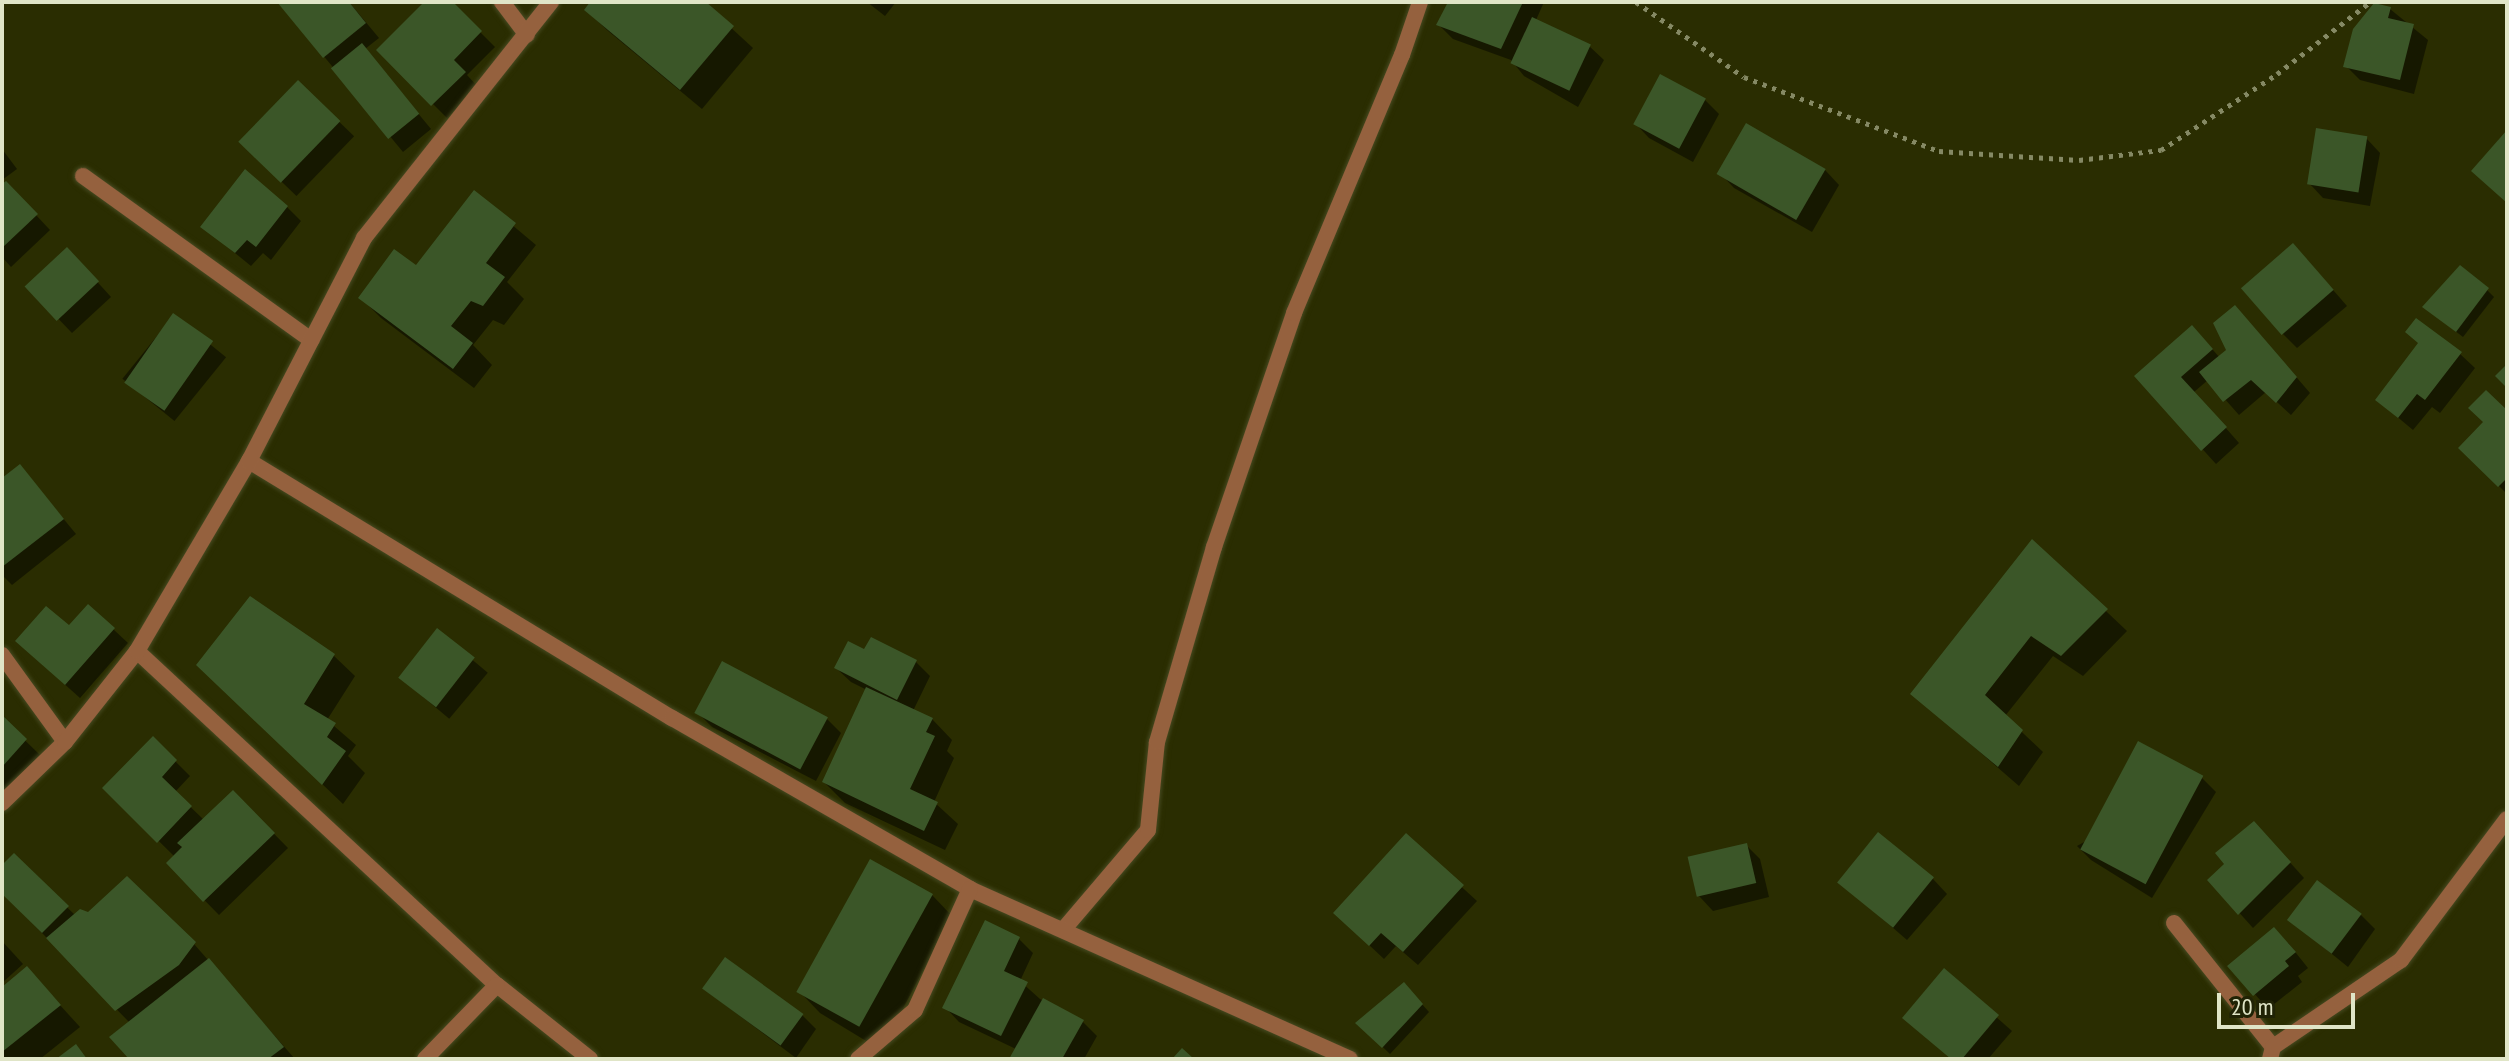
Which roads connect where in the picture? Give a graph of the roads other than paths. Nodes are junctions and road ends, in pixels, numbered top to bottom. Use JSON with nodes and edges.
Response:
{"nodes":[{"id":1,"x":502,"y":2,"type":"edge"},
{"id":2,"x":551,"y":2,"type":"edge"},
{"id":3,"x":1420,"y":2,"type":"edge"},
{"id":4,"x":527,"y":35,"type":"junction"},
{"id":5,"x":83,"y":176,"type":"dead end"},
{"id":6,"x":311,"y":340,"type":"junction"},
{"id":7,"x":249,"y":461,"type":"junction"},
{"id":8,"x":137,"y":651,"type":"junction"},
{"id":9,"x":2,"y":655,"type":"edge"},
{"id":10,"x":65,"y":742,"type":"junction"},
{"id":11,"x":2,"y":803,"type":"edge"},
{"id":12,"x":2507,"y":819,"type":"edge"},
{"id":13,"x":970,"y":889,"type":"junction"},
{"id":14,"x":2174,"y":923,"type":"dead end"},
{"id":15,"x":1063,"y":930,"type":"junction"},
{"id":16,"x":497,"y":985,"type":"junction"},
{"id":17,"x":2272,"y":1053,"type":"edge"},
{"id":18,"x":425,"y":1059,"type":"edge"},
{"id":19,"x":590,"y":1059,"type":"edge"},
{"id":20,"x":858,"y":1059,"type":"edge"},
{"id":21,"x":1350,"y":1059,"type":"edge"}],
"edges":[{"from":1,"to":4,"type":"street"},
{"from":2,"to":4,"type":"street"},
{"from":3,"to":15,"type":"street"},
{"from":4,"to":6,"type":"street"},
{"from":5,"to":6,"type":"street"},
{"from":6,"to":7,"type":"street"},
{"from":7,"to":8,"type":"street"},
{"from":7,"to":13,"type":"street"},
{"from":8,"to":10,"type":"street"},
{"from":8,"to":16,"type":"street"},
{"from":9,"to":10,"type":"street"},
{"from":10,"to":11,"type":"street"},
{"from":12,"to":17,"type":"street"},
{"from":13,"to":15,"type":"street"},
{"from":13,"to":20,"type":"street"},
{"from":14,"to":17,"type":"street"},
{"from":15,"to":21,"type":"street"},
{"from":16,"to":18,"type":"street"},
{"from":16,"to":19,"type":"street"}]}
